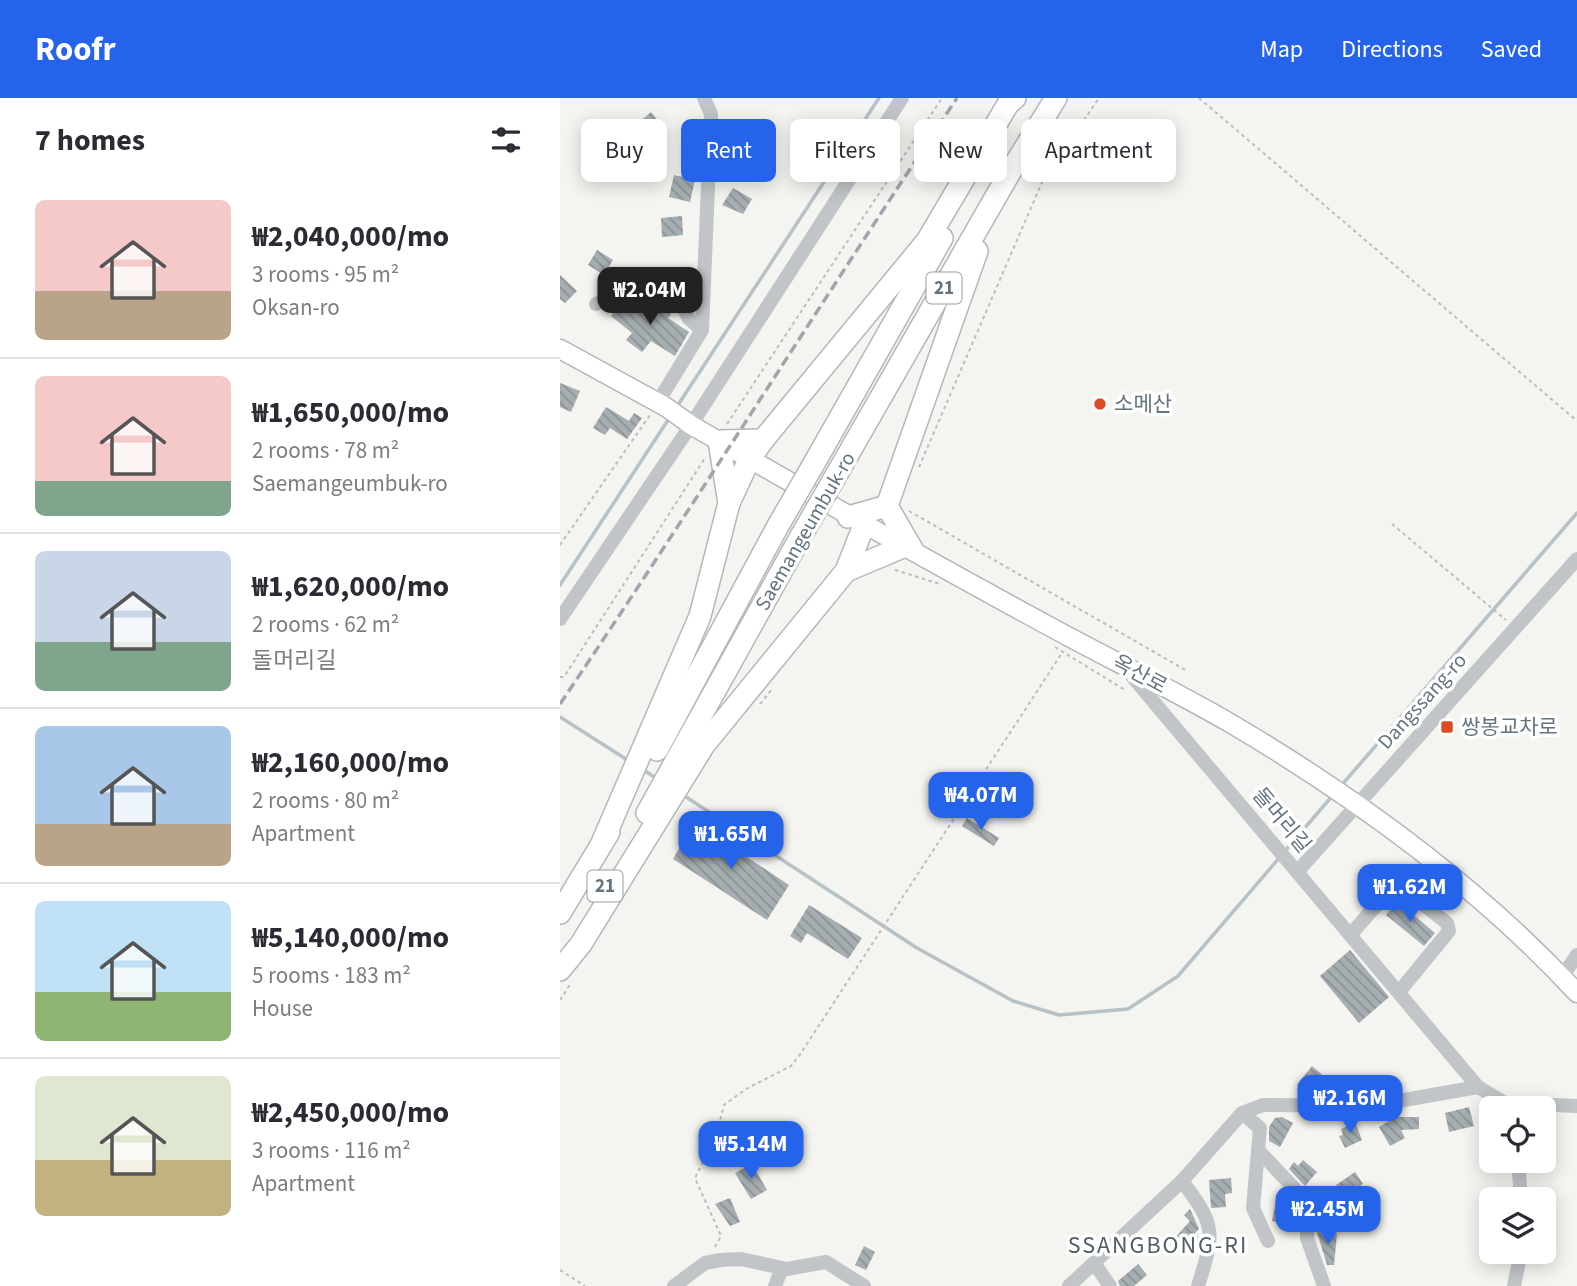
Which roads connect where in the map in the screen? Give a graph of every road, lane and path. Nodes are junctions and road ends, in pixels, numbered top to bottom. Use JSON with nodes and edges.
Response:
{"nodes":[{"id":1,"x":704,"y":98,"type":"edge"},
{"id":2,"x":902,"y":98,"type":"edge"},
{"id":3,"x":942,"y":98,"type":"edge"},
{"id":4,"x":1016,"y":98,"type":"edge"},
{"id":5,"x":1025,"y":98,"type":"edge"},
{"id":6,"x":1056,"y":98,"type":"edge"},
{"id":7,"x":1098,"y":98,"type":"edge"},
{"id":8,"x":1199,"y":98,"type":"edge"},
{"id":9,"x":994,"y":202,"type":"junction"},
{"id":10,"x":596,"y":304,"type":"dead end"},
{"id":11,"x":702,"y":330,"type":"junction"},
{"id":12,"x":560,"y":349,"type":"edge"},
{"id":13,"x":662,"y":405,"type":"junction"},
{"id":14,"x":1577,"y":421,"type":"edge"},
{"id":15,"x":688,"y":423,"type":"junction"},
{"id":16,"x":717,"y":440,"type":"junction"},
{"id":17,"x":763,"y":440,"type":"junction"},
{"id":18,"x":749,"y":460,"type":"junction"},
{"id":19,"x":917,"y":473,"type":"dead end"},
{"id":20,"x":729,"y":503,"type":"junction"},
{"id":21,"x":888,"y":503,"type":"junction"},
{"id":22,"x":856,"y":521,"type":"junction"},
{"id":23,"x":1392,"y":524,"type":"dead end"},
{"id":24,"x":560,"y":545,"type":"edge"},
{"id":25,"x":908,"y":548,"type":"junction"},
{"id":26,"x":1577,"y":559,"type":"edge"},
{"id":27,"x":888,"y":568,"type":"dead end"},
{"id":28,"x":846,"y":571,"type":"junction"},
{"id":29,"x":942,"y":585,"type":"dead end"},
{"id":30,"x":1497,"y":612,"type":"dead end"},
{"id":31,"x":560,"y":619,"type":"edge"},
{"id":32,"x":1051,"y":645,"type":"dead end"},
{"id":33,"x":1067,"y":645,"type":"junction"},
{"id":34,"x":1121,"y":664,"type":"junction"},
{"id":35,"x":1186,"y":671,"type":"dead end"},
{"id":36,"x":560,"y":677,"type":"edge"},
{"id":37,"x":778,"y":681,"type":"dead end"},
{"id":38,"x":1126,"y":690,"type":"dead end"},
{"id":39,"x":753,"y":712,"type":"dead end"},
{"id":40,"x":663,"y":764,"type":"junction"},
{"id":41,"x":1354,"y":801,"type":"junction"},
{"id":42,"x":1298,"y":872,"type":"junction"},
{"id":43,"x":560,"y":913,"type":"edge"},
{"id":44,"x":1351,"y":934,"type":"junction"},
{"id":45,"x":1577,"y":955,"type":"edge"},
{"id":46,"x":560,"y":969,"type":"edge"},
{"id":47,"x":1562,"y":977,"type":"junction"},
{"id":48,"x":1399,"y":992,"type":"junction"},
{"id":49,"x":1577,"y":993,"type":"edge"},
{"id":50,"x":1478,"y":1087,"type":"junction"},
{"id":51,"x":1492,"y":1096,"type":"edge"},
{"id":52,"x":1556,"y":1106,"type":"edge"},
{"id":53,"x":1577,"y":1106,"type":"edge"},
{"id":54,"x":1242,"y":1113,"type":"junction"},
{"id":55,"x":1258,"y":1150,"type":"junction"},
{"id":56,"x":1182,"y":1181,"type":"junction"},
{"id":57,"x":1268,"y":1241,"type":"dead end"},
{"id":58,"x":705,"y":1263,"type":"junction"},
{"id":59,"x":1094,"y":1263,"type":"junction"},
{"id":60,"x":1518,"y":1264,"type":"edge"},
{"id":61,"x":782,"y":1268,"type":"junction"},
{"id":62,"x":560,"y":1270,"type":"edge"},
{"id":63,"x":585,"y":1286,"type":"edge"},
{"id":64,"x":674,"y":1286,"type":"edge"},
{"id":65,"x":775,"y":1286,"type":"edge"},
{"id":66,"x":864,"y":1286,"type":"edge"},
{"id":67,"x":1069,"y":1286,"type":"edge"},
{"id":68,"x":1110,"y":1286,"type":"edge"},
{"id":69,"x":1198,"y":1286,"type":"edge"},
{"id":70,"x":1324,"y":1286,"type":"edge"},
{"id":71,"x":1514,"y":1286,"type":"edge"}],
"edges":[{"from":1,"to":11,"type":"street"},
{"from":2,"to":15,"type":"street"},
{"from":3,"to":16,"type":"path"},
{"from":4,"to":17,"type":"highway"},
{"from":5,"to":40,"type":"highway","name":"Saemangeumbuk-ro","number":"21","bridge":true},
{"from":6,"to":9,"type":"highway","name":"Saemangeumbuk-ro","number":"21"},
{"from":7,"to":19,"type":"path"},
{"from":8,"to":14,"type":"path"},
{"from":9,"to":21,"type":"highway"},
{"from":9,"to":40,"type":"highway","name":"Saemangeumbuk-ro","number":"21","bridge":true},
{"from":10,"to":11,"type":"street"},
{"from":11,"to":13,"type":"street"},
{"from":12,"to":13,"type":"main road","name":"옥산로"},
{"from":13,"to":15,"type":"main road","name":"옥산로"},
{"from":13,"to":24,"type":"path"},
{"from":15,"to":16,"type":"main road","name":"옥산로"},
{"from":15,"to":31,"type":"street"},
{"from":16,"to":17,"type":"highway"},
{"from":16,"to":18,"type":"main road","name":"옥산로"},
{"from":16,"to":20,"type":"highway"},
{"from":16,"to":36,"type":"path"},
{"from":17,"to":18,"type":"highway"},
{"from":18,"to":20,"type":"highway"},
{"from":18,"to":22,"type":"main road","name":"옥산로"},
{"from":20,"to":40,"type":"highway"},
{"from":21,"to":22,"type":"highway"},
{"from":21,"to":25,"type":"highway"},
{"from":21,"to":35,"type":"path"},
{"from":22,"to":25,"type":"main road","name":"옥산로"},
{"from":22,"to":28,"type":"highway"},
{"from":23,"to":30,"type":"path"},
{"from":25,"to":28,"type":"highway"},
{"from":25,"to":33,"type":"main road","name":"옥산로"},
{"from":26,"to":41,"type":"street","name":"Dangssang-ro"},
{"from":27,"to":29,"type":"path"},
{"from":28,"to":40,"type":"highway"},
{"from":32,"to":33,"type":"path"},
{"from":33,"to":34,"type":"main road","name":"옥산로"},
{"from":33,"to":38,"type":"path"},
{"from":33,"to":58,"type":"path"},
{"from":34,"to":41,"type":"main road","name":"옥산로"},
{"from":34,"to":42,"type":"street","name":"돌머리길"},
{"from":37,"to":39,"type":"path"},
{"from":40,"to":43,"type":"highway","number":"21"},
{"from":40,"to":46,"type":"highway"},
{"from":41,"to":42,"type":"street","name":"Dangssang-ro"},
{"from":41,"to":47,"type":"main road","name":"옥산로"},
{"from":42,"to":44,"type":"street","name":"돌머리길"},
{"from":44,"to":48,"type":"street","name":"돌머리길"},
{"from":44,"to":48,"type":"street"},
{"from":45,"to":47,"type":"street"},
{"from":47,"to":49,"type":"main road","name":"옥산로"},
{"from":48,"to":50,"type":"street","name":"돌머리길"},
{"from":50,"to":51,"type":"street","name":"돌머리길"},
{"from":50,"to":54,"type":"street"},
{"from":52,"to":53,"type":"street","name":"돌머리길"},
{"from":54,"to":55,"type":"street"},
{"from":54,"to":56,"type":"street"},
{"from":55,"to":57,"type":"street"},
{"from":55,"to":70,"type":"street"},
{"from":56,"to":59,"type":"street"},
{"from":56,"to":69,"type":"street"},
{"from":58,"to":61,"type":"street"},
{"from":58,"to":64,"type":"street"},
{"from":59,"to":67,"type":"street"},
{"from":59,"to":68,"type":"street"},
{"from":60,"to":71,"type":"street"},
{"from":61,"to":65,"type":"street"},
{"from":61,"to":66,"type":"street"},
{"from":62,"to":63,"type":"path"}]}
